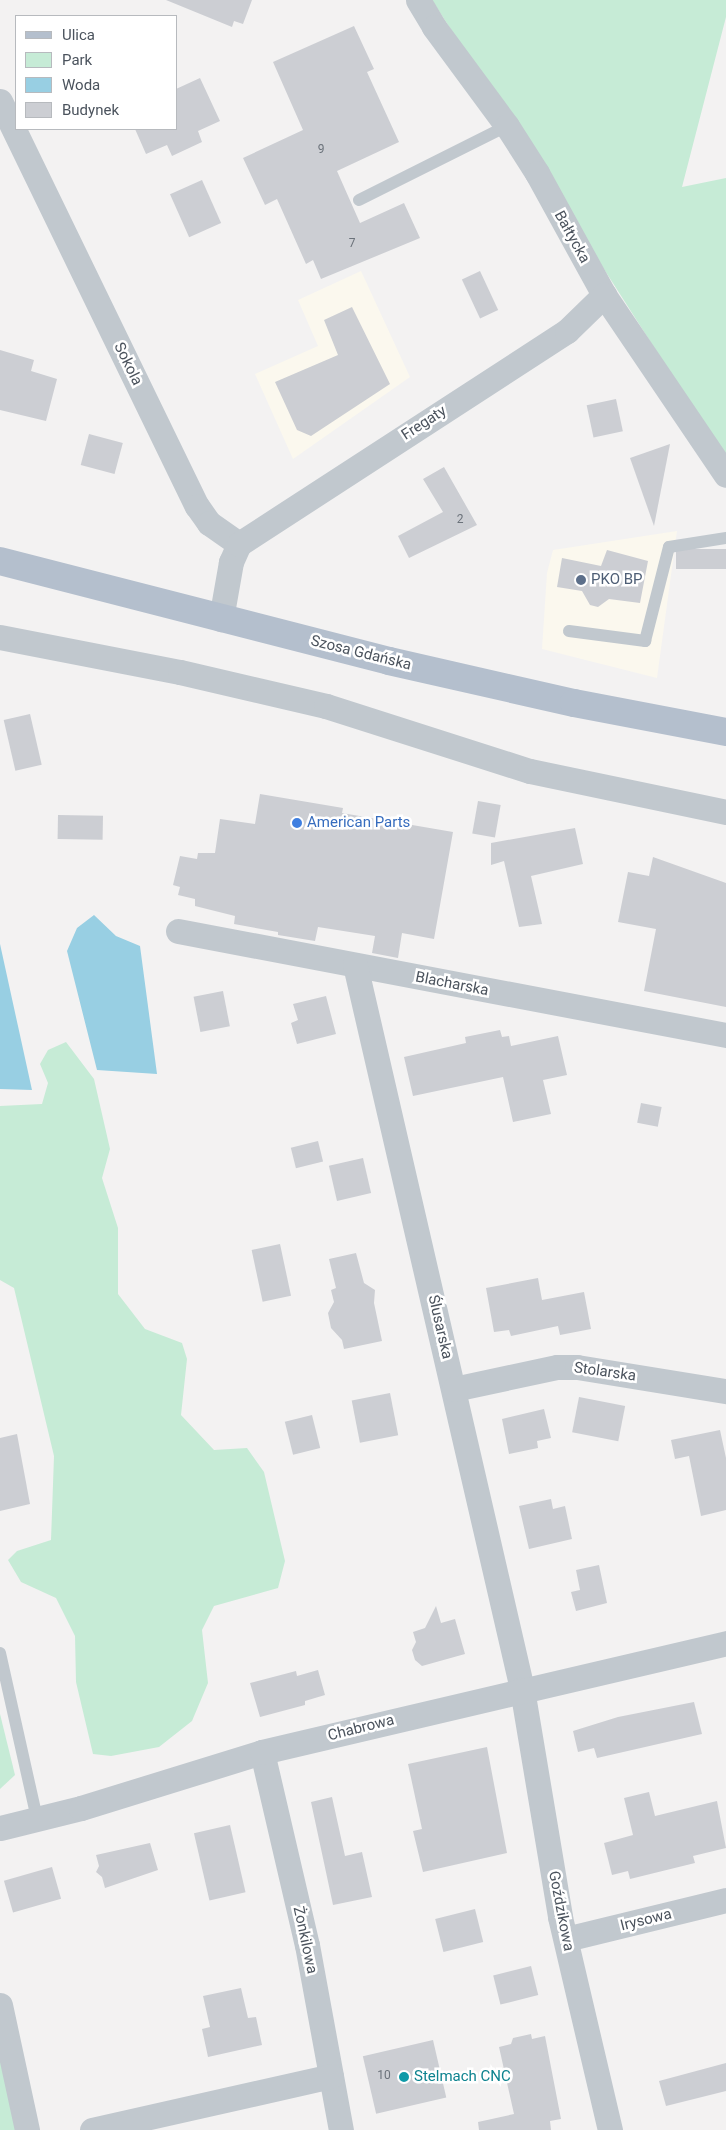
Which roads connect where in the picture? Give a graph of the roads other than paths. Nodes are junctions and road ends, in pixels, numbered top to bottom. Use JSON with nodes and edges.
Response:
{"nodes":[{"id":1,"x":418,"y":0,"type":"edge"},
{"id":2,"x":0,"y":100,"type":"edge"},
{"id":3,"x":5,"y":125,"type":"edge"},
{"id":4,"x":507,"y":126,"type":"junction"},
{"id":5,"x":359,"y":200,"type":"dead end"},
{"id":6,"x":604,"y":295,"type":"junction"},
{"id":7,"x":726,"y":475,"type":"edge"},
{"id":8,"x":726,"y":538,"type":"edge"},
{"id":9,"x":239,"y":544,"type":"junction"},
{"id":10,"x":0,"y":561,"type":"edge"},
{"id":11,"x":221,"y":619,"type":"junction"},
{"id":12,"x":570,"y":630,"type":"dead end"},
{"id":13,"x":0,"y":638,"type":"edge"},
{"id":14,"x":726,"y":732,"type":"edge"},
{"id":15,"x":726,"y":812,"type":"edge"},
{"id":16,"x":178,"y":931,"type":"dead end"},
{"id":17,"x":355,"y":965,"type":"junction"},
{"id":18,"x":726,"y":1035,"type":"edge"},
{"id":19,"x":454,"y":1389,"type":"junction"},
{"id":20,"x":726,"y":1392,"type":"edge"},
{"id":21,"x":726,"y":1643,"type":"edge"},
{"id":22,"x":0,"y":1653,"type":"edge"},
{"id":23,"x":522,"y":1689,"type":"junction"},
{"id":24,"x":262,"y":1752,"type":"junction"},
{"id":25,"x":37,"y":1818,"type":"junction"},
{"id":26,"x":0,"y":1828,"type":"edge"},
{"id":27,"x":726,"y":1900,"type":"edge"},
{"id":28,"x":566,"y":1940,"type":"junction"},
{"id":29,"x":0,"y":2005,"type":"edge"},
{"id":30,"x":331,"y":2076,"type":"junction"},
{"id":31,"x":27,"y":2130,"type":"edge"},
{"id":32,"x":92,"y":2130,"type":"edge"},
{"id":33,"x":340,"y":2130,"type":"edge"},
{"id":34,"x":610,"y":2130,"type":"edge"}],
"edges":[{"from":1,"to":4,"type":"street","name":"Bałtycka"},
{"from":2,"to":3,"type":"street","name":"Sokola"},
{"from":3,"to":9,"type":"street","name":"Sokola"},
{"from":4,"to":5,"type":"lane"},
{"from":4,"to":6,"type":"street","name":"Bałtycka"},
{"from":6,"to":7,"type":"street","name":"Bałtycka"},
{"from":6,"to":9,"type":"street","name":"Fregaty"},
{"from":8,"to":12,"type":"lane"},
{"from":9,"to":11,"type":"street"},
{"from":10,"to":11,"type":"main road","name":"Szosa Gdańska"},
{"from":11,"to":14,"type":"main road","name":"Szosa Gdańska"},
{"from":13,"to":15,"type":"street"},
{"from":16,"to":17,"type":"street","name":"Blacharska"},
{"from":17,"to":18,"type":"street","name":"Blacharska"},
{"from":17,"to":19,"type":"street","name":"Ślusarska"},
{"from":19,"to":20,"type":"street","name":"Stolarska"},
{"from":19,"to":23,"type":"street","name":"Ślusarska"},
{"from":21,"to":23,"type":"street","name":"Chabrowa"},
{"from":22,"to":25,"type":"lane"},
{"from":23,"to":24,"type":"street","name":"Chabrowa"},
{"from":23,"to":28,"type":"street","name":"Goździkowa"},
{"from":24,"to":25,"type":"street","name":"Chabrowa"},
{"from":24,"to":30,"type":"street","name":"Żonkilowa"},
{"from":25,"to":26,"type":"street","name":"Chabrowa"},
{"from":27,"to":28,"type":"street","name":"Irysowa"},
{"from":28,"to":34,"type":"street","name":"Goździkowa"},
{"from":29,"to":31,"type":"street"},
{"from":30,"to":32,"type":"street"},
{"from":30,"to":33,"type":"street","name":"Żonkilowa"}]}
